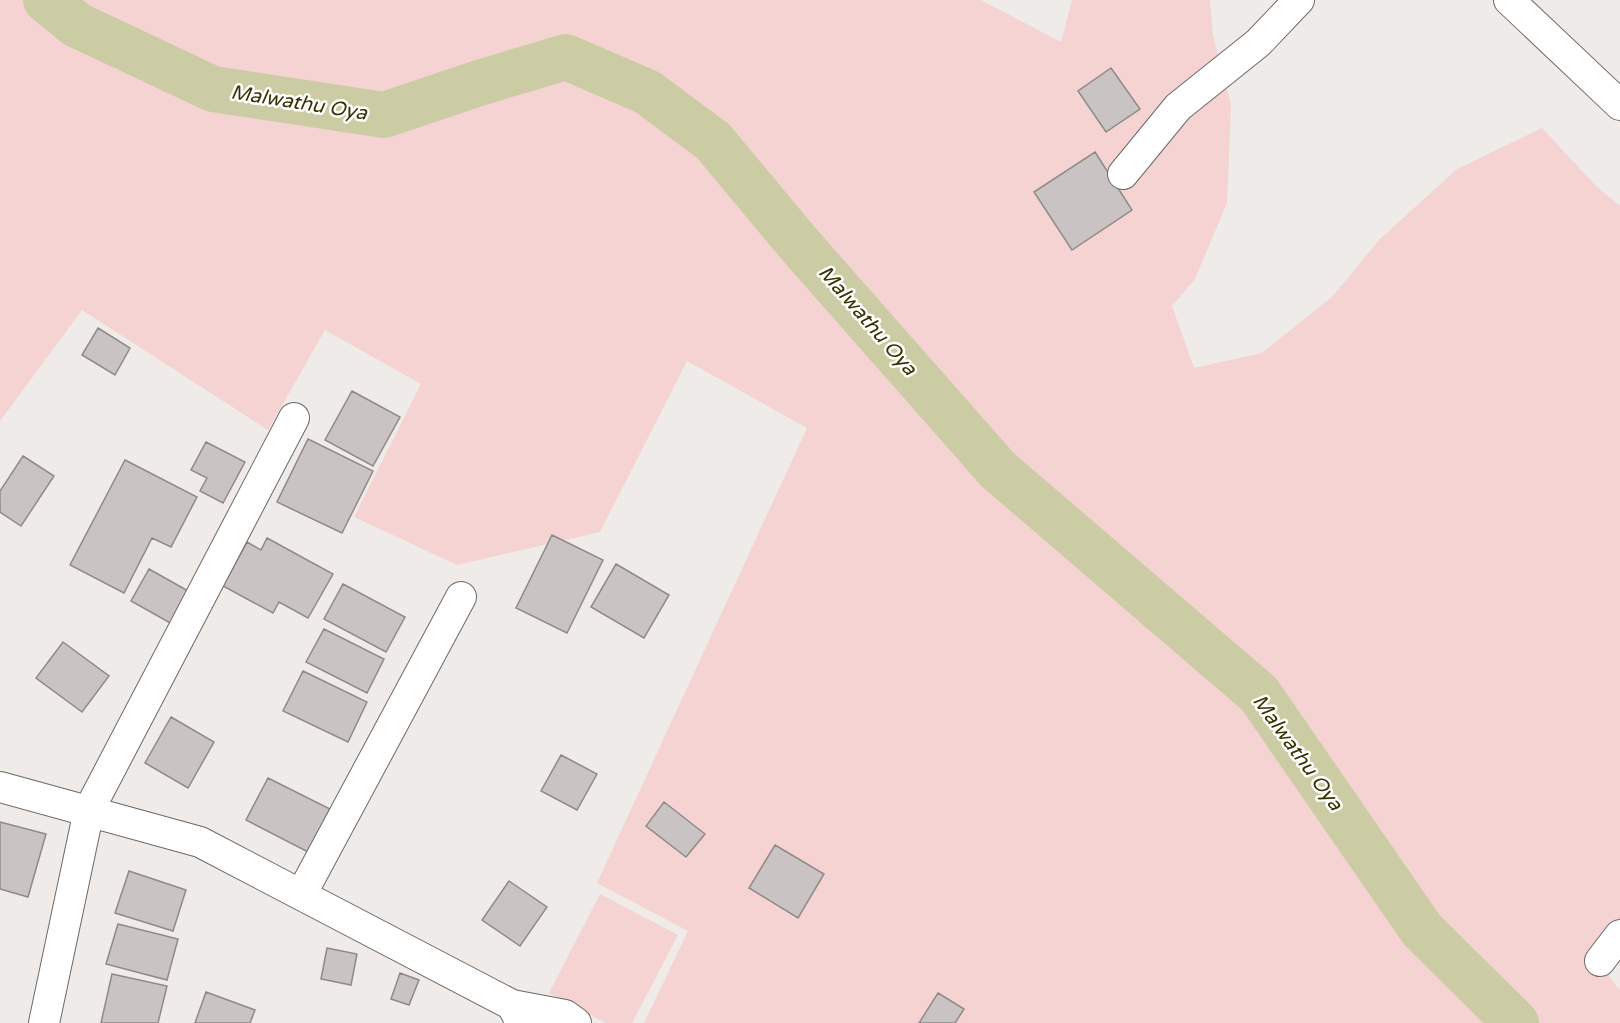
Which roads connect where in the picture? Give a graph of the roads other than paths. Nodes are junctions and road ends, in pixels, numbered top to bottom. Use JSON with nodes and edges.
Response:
{"nodes":[{"id":1,"x":1299,"y":0,"type":"edge"},
{"id":2,"x":1509,"y":0,"type":"edge"},
{"id":3,"x":1620,"y":105,"type":"edge"},
{"id":4,"x":1123,"y":174,"type":"dead end"},
{"id":5,"x":294,"y":418,"type":"dead end"},
{"id":6,"x":461,"y":597,"type":"dead end"},
{"id":7,"x":0,"y":787,"type":"edge"},
{"id":8,"x":89,"y":810,"type":"junction"},
{"id":9,"x":301,"y":895,"type":"junction"},
{"id":10,"x":1620,"y":935,"type":"edge"},
{"id":11,"x":1600,"y":961,"type":"dead end"},
{"id":12,"x":517,"y":1014,"type":"edge"},
{"id":13,"x":44,"y":1023,"type":"edge"},
{"id":14,"x":576,"y":1023,"type":"edge"}],
"edges":[{"from":1,"to":4,"type":"street"},
{"from":2,"to":3,"type":"street"},
{"from":5,"to":8,"type":"street"},
{"from":6,"to":9,"type":"street"},
{"from":7,"to":8,"type":"street"},
{"from":8,"to":9,"type":"street"},
{"from":8,"to":13,"type":"street"},
{"from":9,"to":12,"type":"street"},
{"from":10,"to":11,"type":"street"},
{"from":12,"to":14,"type":"street"}]}
